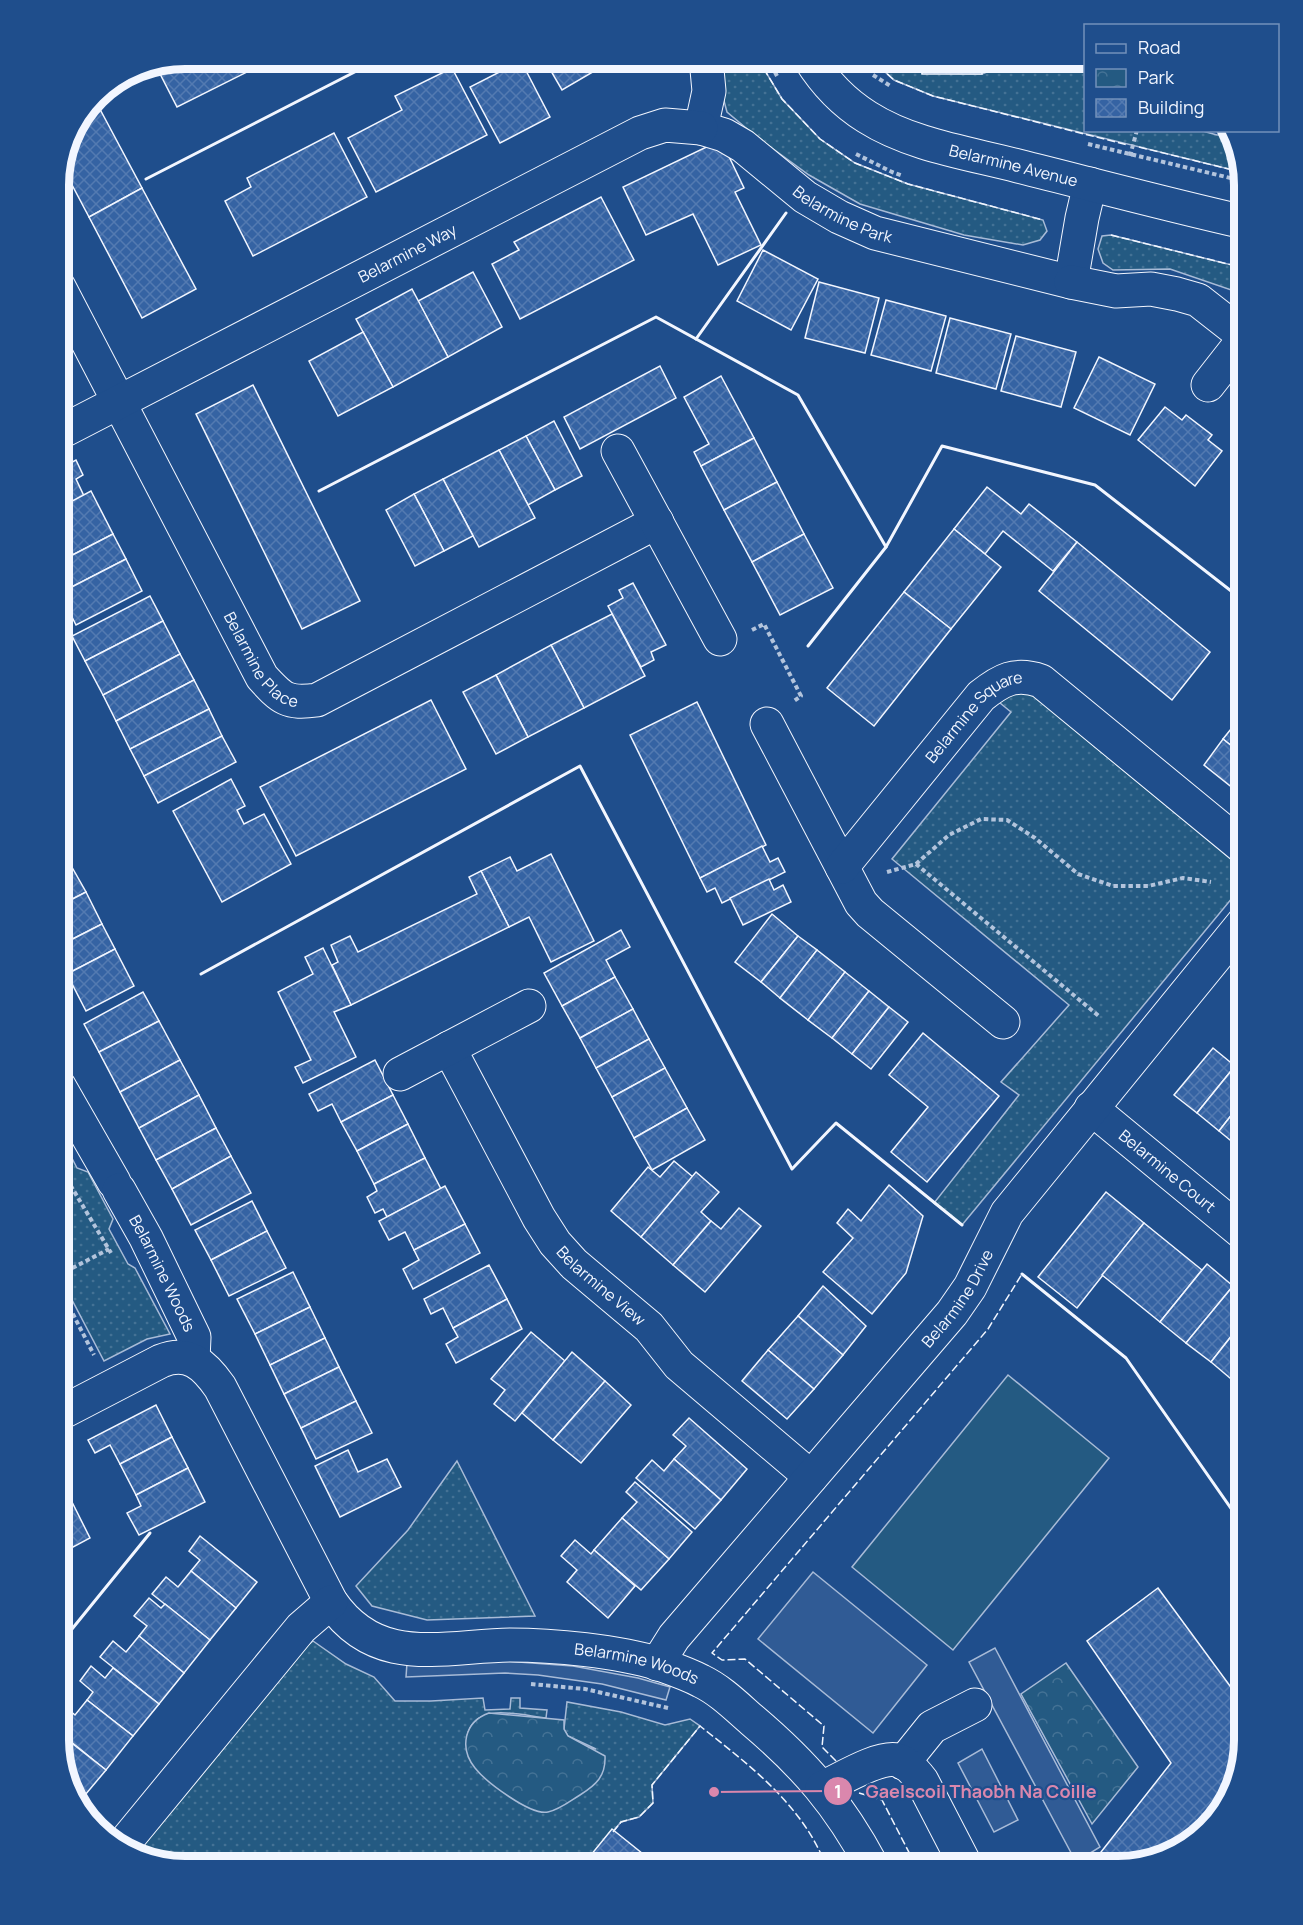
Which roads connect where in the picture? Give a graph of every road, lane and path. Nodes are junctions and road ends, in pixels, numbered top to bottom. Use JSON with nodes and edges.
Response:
{"nodes":[{"id":1,"x":707,"y":69,"type":"edge"},
{"id":2,"x":816,"y":69,"type":"edge"},
{"id":3,"x":866,"y":69,"type":"edge"},
{"id":4,"x":897,"y":91,"type":"dead end"},
{"id":5,"x":701,"y":128,"type":"junction"},
{"id":6,"x":1086,"y":144,"type":"dead end"},
{"id":7,"x":1234,"y":179,"type":"edge"},
{"id":8,"x":1090,"y":184,"type":"junction"},
{"id":9,"x":1234,"y":219,"type":"edge"},
{"id":10,"x":1071,"y":282,"type":"junction"},
{"id":11,"x":69,"y":306,"type":"edge"},
{"id":12,"x":1234,"y":328,"type":"edge"},
{"id":13,"x":1234,"y":351,"type":"edge"},
{"id":14,"x":1208,"y":385,"type":"dead end"},
{"id":15,"x":119,"y":402,"type":"junction"},
{"id":16,"x":69,"y":428,"type":"edge"},
{"id":17,"x":618,"y":451,"type":"dead end"},
{"id":18,"x":657,"y":522,"type":"junction"},
{"id":19,"x":720,"y":639,"type":"joint"},
{"id":20,"x":767,"y":724,"type":"joint"},
{"id":21,"x":1234,"y":839,"type":"edge"},
{"id":22,"x":916,"y":864,"type":"junction"},
{"id":23,"x":842,"y":867,"type":"junction"},
{"id":24,"x":886,"y":872,"type":"dead end"},
{"id":25,"x":1211,"y":882,"type":"dead end"},
{"id":26,"x":1234,"y":935,"type":"edge"},
{"id":27,"x":529,"y":1006,"type":"dead end"},
{"id":28,"x":1100,"y":1017,"type":"dead end"},
{"id":29,"x":1003,"y":1022,"type":"dead end"},
{"id":30,"x":449,"y":1048,"type":"junction"},
{"id":31,"x":400,"y":1074,"type":"dead end"},
{"id":32,"x":69,"y":1104,"type":"edge"},
{"id":33,"x":1091,"y":1108,"type":"junction"},
{"id":34,"x":1234,"y":1225,"type":"edge"},
{"id":35,"x":142,"y":1232,"type":"junction"},
{"id":36,"x":69,"y":1270,"type":"edge"},
{"id":37,"x":69,"y":1308,"type":"edge"},
{"id":38,"x":193,"y":1360,"type":"junction"},
{"id":39,"x":111,"y":1386,"type":"junction"},
{"id":40,"x":69,"y":1408,"type":"edge"},
{"id":41,"x":811,"y":1477,"type":"junction"},
{"id":42,"x":331,"y":1602,"type":"junction"},
{"id":43,"x":657,"y":1664,"type":"junction"},
{"id":44,"x":530,"y":1683,"type":"dead end"},
{"id":45,"x":975,"y":1705,"type":"dead end"},
{"id":46,"x":669,"y":1708,"type":"dead end"},
{"id":47,"x":903,"y":1763,"type":"junction"},
{"id":48,"x":822,"y":1788,"type":"junction"},
{"id":49,"x":127,"y":1840,"type":"edge"},
{"id":50,"x":867,"y":1856,"type":"edge"},
{"id":51,"x":961,"y":1856,"type":"edge"}],
"edges":[{"from":1,"to":5,"type":"street"},
{"from":2,"to":8,"type":"street","name":"Belarmine Avenue"},
{"from":3,"to":4,"type":"path"},
{"from":5,"to":10,"type":"street","name":"Belarmine Park"},
{"from":5,"to":15,"type":"street","name":"Belarmine Way"},
{"from":6,"to":7,"type":"path"},
{"from":8,"to":9,"type":"street","name":"Belarmine Avenue"},
{"from":8,"to":10,"type":"street"},
{"from":10,"to":12,"type":"street","name":"Belarmine Park"},
{"from":11,"to":15,"type":"street","name":"Belarmine Place"},
{"from":13,"to":14,"type":"street","name":"Belarmine Park"},
{"from":15,"to":16,"type":"street"},
{"from":15,"to":18,"type":"street","name":"Belarmine Place"},
{"from":17,"to":18,"type":"street"},
{"from":18,"to":19,"type":"street"},
{"from":19,"to":20,"type":"path"},
{"from":20,"to":23,"type":"street"},
{"from":21,"to":23,"type":"street","name":"Belarmine Square"},
{"from":22,"to":24,"type":"path"},
{"from":22,"to":25,"type":"path"},
{"from":22,"to":28,"type":"path"},
{"from":23,"to":29,"type":"street"},
{"from":26,"to":33,"type":"street","name":"Belarmine Drive"},
{"from":27,"to":30,"type":"street"},
{"from":30,"to":31,"type":"street"},
{"from":30,"to":41,"type":"street","name":"Belarmine View"},
{"from":32,"to":35,"type":"street","name":"Belarmine Woods"},
{"from":33,"to":34,"type":"street","name":"Belarmine Court"},
{"from":33,"to":41,"type":"street","name":"Belarmine Drive"},
{"from":35,"to":36,"type":"path"},
{"from":35,"to":38,"type":"street","name":"Belarmine Woods"},
{"from":37,"to":39,"type":"path"},
{"from":38,"to":39,"type":"street","name":"Belarmine Woods"},
{"from":38,"to":42,"type":"street","name":"Belarmine Woods"},
{"from":39,"to":40,"type":"street","name":"Belarmine Woods"},
{"from":41,"to":43,"type":"street","name":"Belarmine Drive"},
{"from":42,"to":43,"type":"street","name":"Belarmine Woods"},
{"from":42,"to":49,"type":"street"},
{"from":43,"to":48,"type":"street","name":"Belarmine Woods"},
{"from":44,"to":46,"type":"path"},
{"from":45,"to":47,"type":"street"},
{"from":47,"to":48,"type":"street"},
{"from":47,"to":51,"type":"street"},
{"from":48,"to":50,"type":"street","name":"Belarmine Woods"}]}
